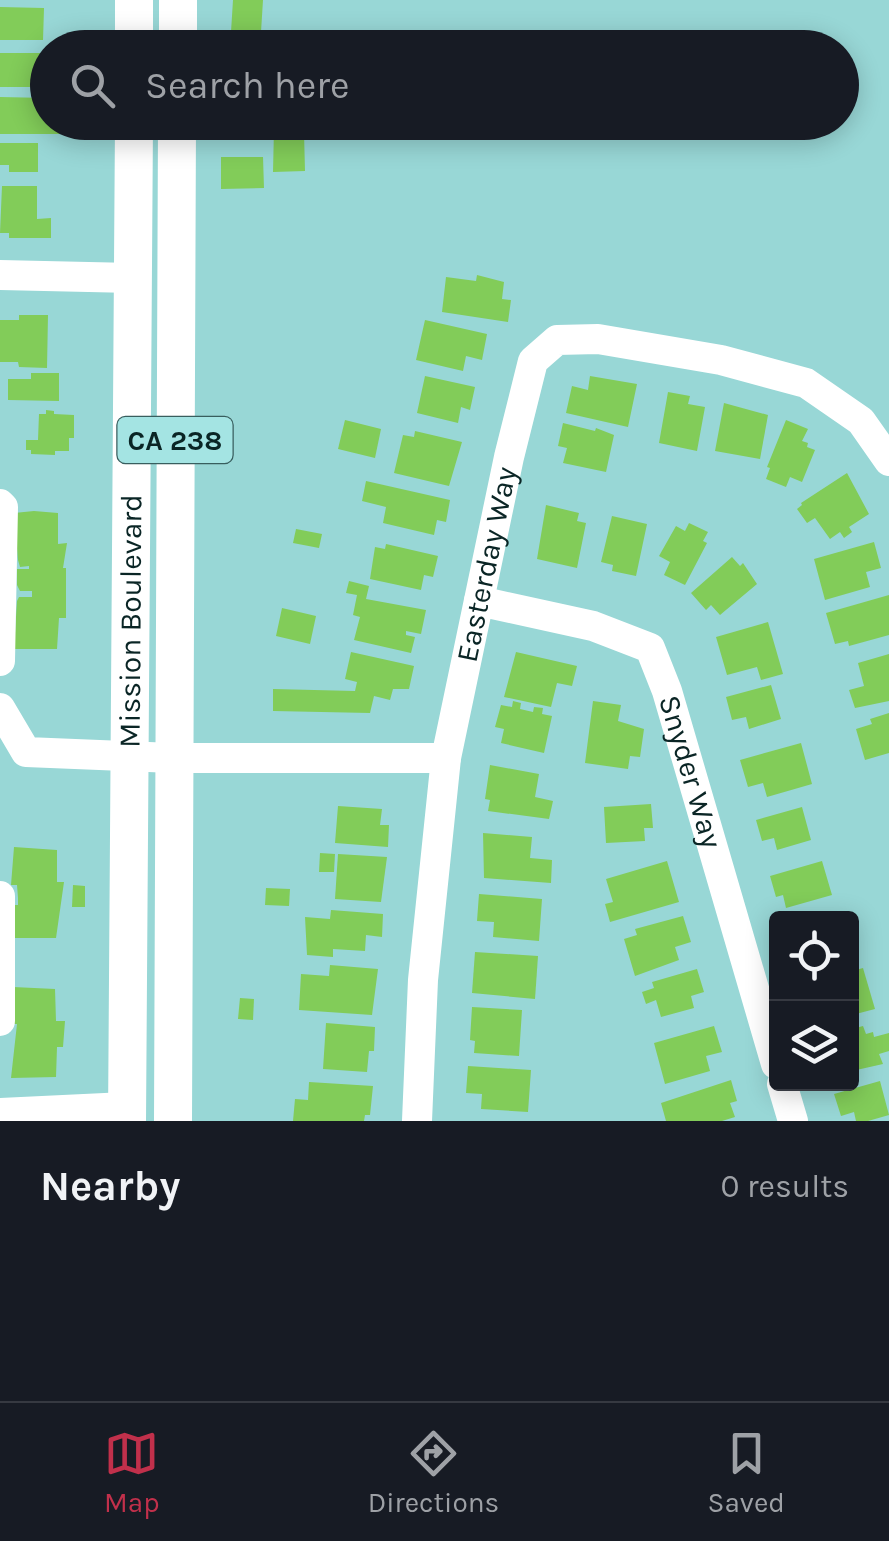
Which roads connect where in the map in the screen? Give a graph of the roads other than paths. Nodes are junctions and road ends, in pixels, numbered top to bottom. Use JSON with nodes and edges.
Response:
{"nodes":[{"id":1,"x":134,"y":0,"type":"edge"},
{"id":2,"x":178,"y":0,"type":"edge"},
{"id":3,"x":134,"y":30,"type":"edge"},
{"id":4,"x":178,"y":30,"type":"edge"},
{"id":5,"x":134,"y":140,"type":"edge"},
{"id":6,"x":178,"y":140,"type":"edge"},
{"id":7,"x":0,"y":275,"type":"edge"},
{"id":8,"x":133,"y":278,"type":"junction"},
{"id":9,"x":889,"y":461,"type":"edge"},
{"id":10,"x":0,"y":504,"type":"edge"},
{"id":11,"x":479,"y":601,"type":"junction"},
{"id":12,"x":0,"y":661,"type":"edge"},
{"id":13,"x":0,"y":708,"type":"edge"},
{"id":14,"x":128,"y":757,"type":"junction"},
{"id":15,"x":173,"y":758,"type":"junction"},
{"id":16,"x":446,"y":758,"type":"junction"},
{"id":17,"x":0,"y":896,"type":"edge"},
{"id":18,"x":0,"y":941,"type":"edge"},
{"id":19,"x":0,"y":1020,"type":"edge"},
{"id":20,"x":769,"y":1040,"type":"edge"},
{"id":21,"x":784,"y":1091,"type":"edge"},
{"id":22,"x":0,"y":1113,"type":"edge"},
{"id":23,"x":127,"y":1114,"type":"edge"},
{"id":24,"x":173,"y":1121,"type":"edge"},
{"id":25,"x":417,"y":1121,"type":"edge"},
{"id":26,"x":793,"y":1121,"type":"edge"}],
"edges":[{"from":1,"to":3,"type":"main road"},
{"from":2,"to":4,"type":"main road"},
{"from":5,"to":8,"type":"main road","name":"Mission Boulevard","number":"CA 238"},
{"from":6,"to":15,"type":"main road","name":"Mission Boulevard","number":"CA 238"},
{"from":7,"to":8,"type":"street"},
{"from":8,"to":14,"type":"main road","name":"Mission Boulevard","number":"CA 238"},
{"from":9,"to":11,"type":"street","name":"Easterday Way"},
{"from":10,"to":12,"type":"street"},
{"from":11,"to":16,"type":"street","name":"Easterday Way"},
{"from":11,"to":20,"type":"street","name":"Snyder Way"},
{"from":13,"to":14,"type":"street"},
{"from":14,"to":15,"type":"street"},
{"from":14,"to":23,"type":"main road","name":"Mission Boulevard","number":"CA 238"},
{"from":15,"to":16,"type":"street"},
{"from":15,"to":24,"type":"main road","name":"Mission Boulevard","number":"CA 238"},
{"from":16,"to":25,"type":"street","name":"Easterday Way"},
{"from":17,"to":18,"type":"street"},
{"from":18,"to":19,"type":"street"},
{"from":21,"to":26,"type":"street"},
{"from":22,"to":23,"type":"street"}]}
